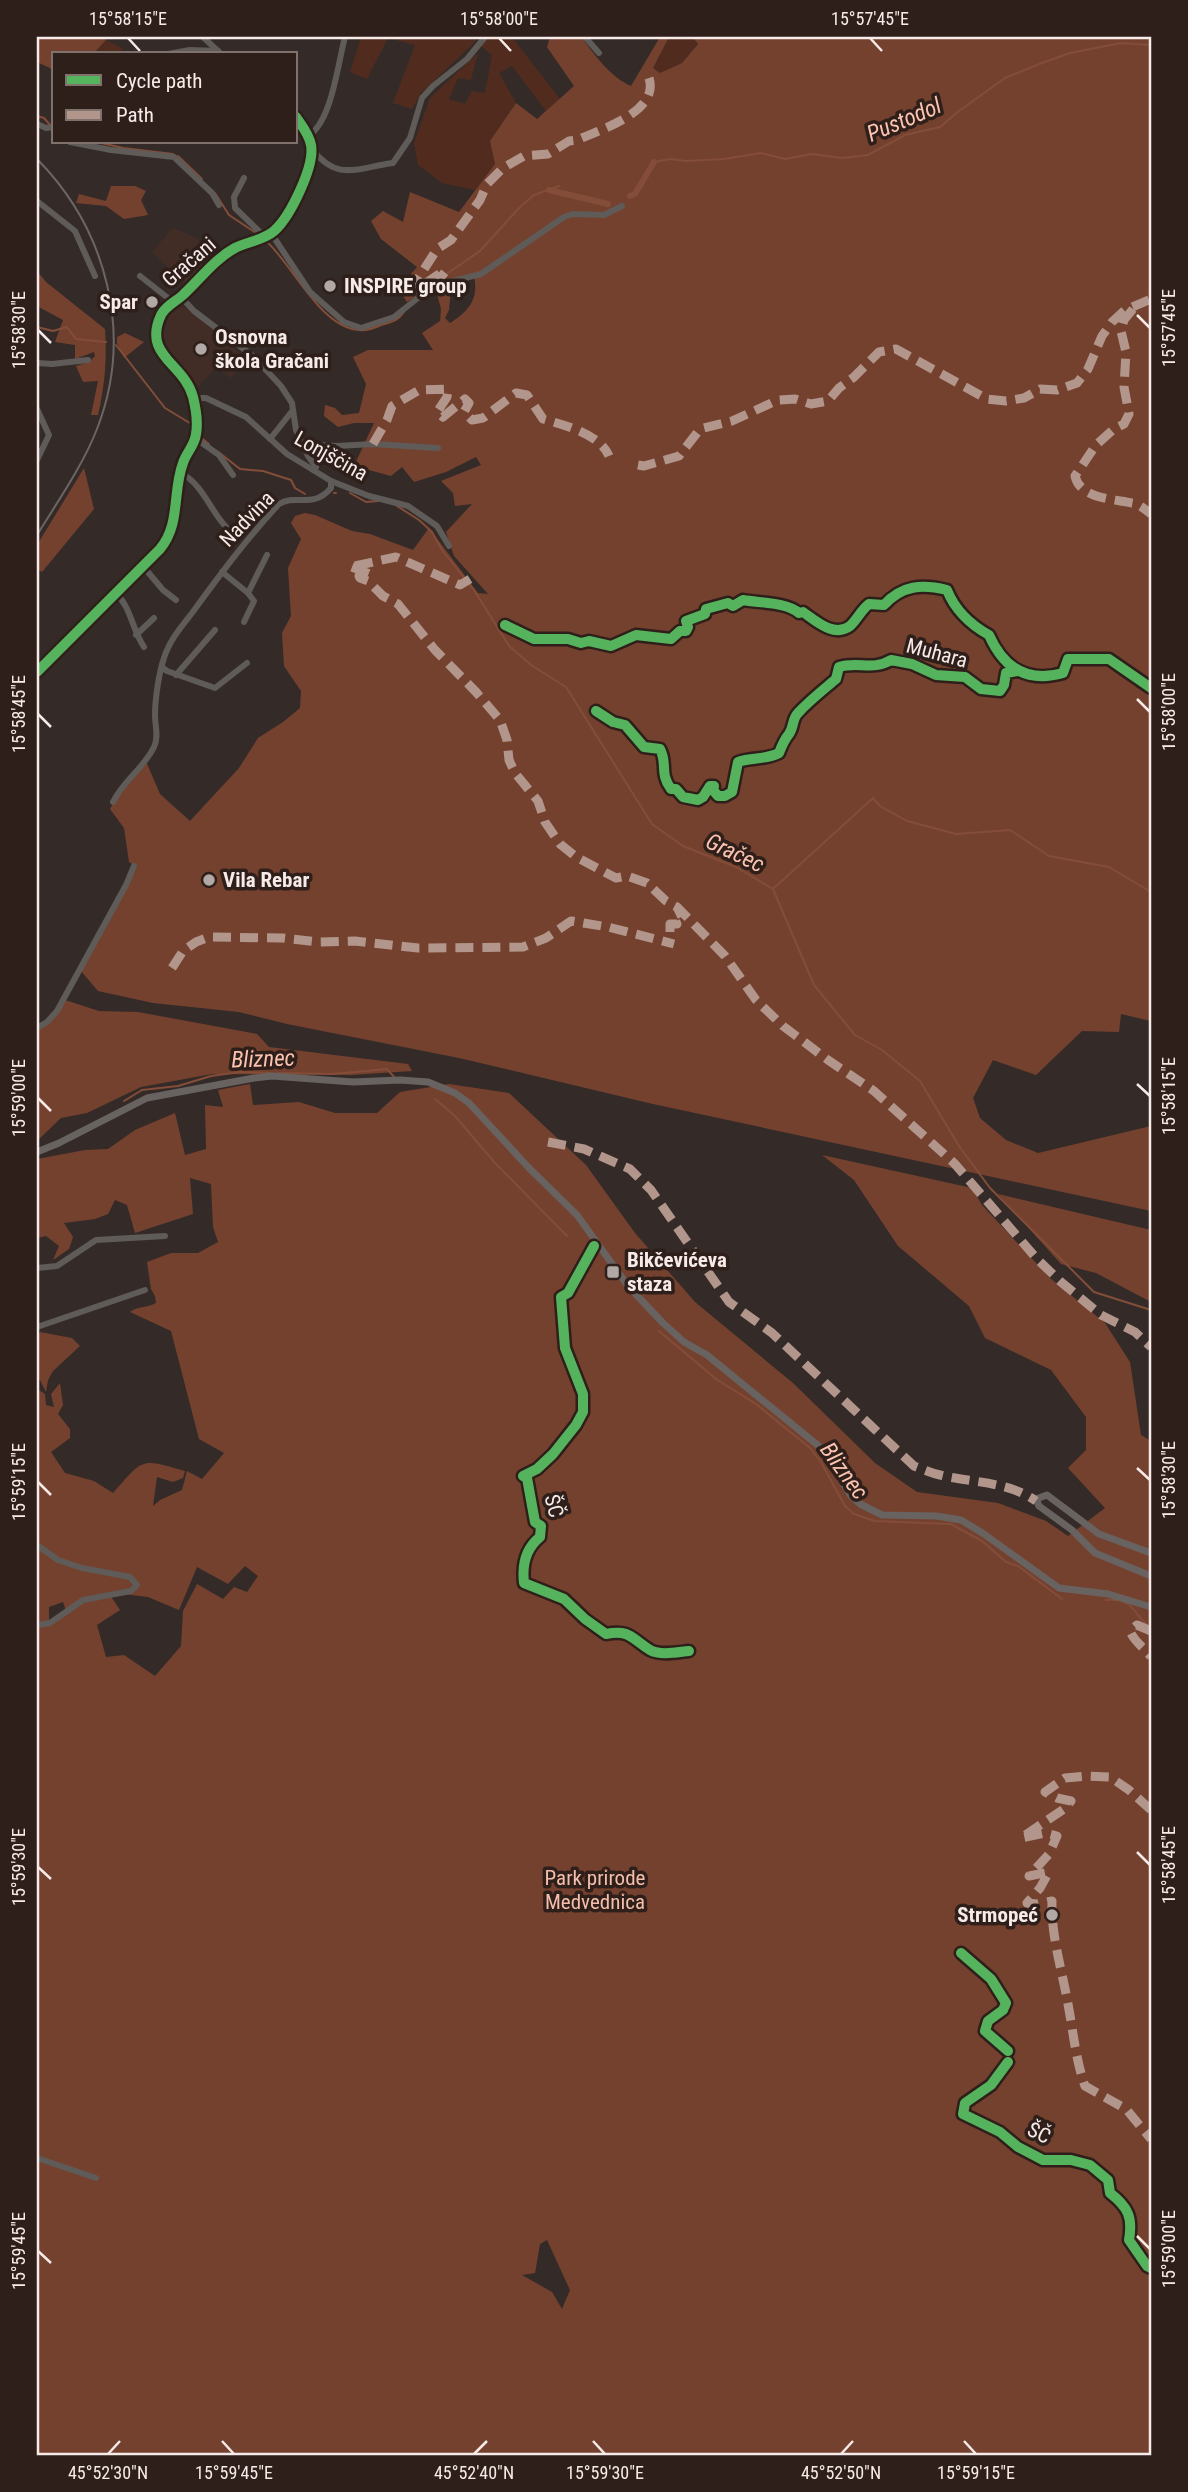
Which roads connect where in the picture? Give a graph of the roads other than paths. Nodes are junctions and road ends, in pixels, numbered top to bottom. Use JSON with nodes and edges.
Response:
{"nodes":[{"id":1,"x":203,"y":37,"type":"edge"},
{"id":2,"x":345,"y":37,"type":"edge"},
{"id":3,"x":485,"y":37,"type":"edge"},
{"id":4,"x":585,"y":37,"type":"edge"},
{"id":5,"x":179,"y":52,"type":"edge"},
{"id":6,"x":210,"y":52,"type":"edge"},
{"id":7,"x":219,"y":52,"type":"edge"},
{"id":8,"x":598,"y":53,"type":"dead end"},
{"id":9,"x":298,"y":120,"type":"edge"},
{"id":10,"x":37,"y":124,"type":"edge"},
{"id":11,"x":52,"y":129,"type":"edge"},
{"id":12,"x":308,"y":135,"type":"junction"},
{"id":13,"x":80,"y":144,"type":"edge"},
{"id":14,"x":312,"y":148,"type":"junction"},
{"id":15,"x":310,"y":161,"type":"junction"},
{"id":16,"x":322,"y":161,"type":"junction"},
{"id":17,"x":244,"y":178,"type":"dead end"},
{"id":18,"x":37,"y":201,"type":"edge"},
{"id":19,"x":219,"y":205,"type":"dead end"},
{"id":20,"x":622,"y":206,"type":"dead end"},
{"id":21,"x":268,"y":235,"type":"junction"},
{"id":22,"x":95,"y":276,"type":"dead end"},
{"id":23,"x":140,"y":276,"type":"dead end"},
{"id":24,"x":181,"y":297,"type":"junction"},
{"id":25,"x":173,"y":302,"type":"junction"},
{"id":26,"x":88,"y":359,"type":"dead end"},
{"id":27,"x":37,"y":363,"type":"edge"},
{"id":28,"x":193,"y":398,"type":"junction"},
{"id":29,"x":37,"y":409,"type":"edge"},
{"id":30,"x":293,"y":410,"type":"junction"},
{"id":31,"x":195,"y":438,"type":"junction"},
{"id":32,"x":270,"y":439,"type":"junction"},
{"id":33,"x":302,"y":444,"type":"junction"},
{"id":34,"x":438,"y":448,"type":"dead end"},
{"id":35,"x":37,"y":460,"type":"edge"},
{"id":36,"x":180,"y":471,"type":"junction"},
{"id":37,"x":322,"y":474,"type":"junction"},
{"id":38,"x":233,"y":475,"type":"dead end"},
{"id":39,"x":331,"y":481,"type":"junction"},
{"id":40,"x":230,"y":531,"type":"dead end"},
{"id":41,"x":449,"y":546,"type":"dead end"},
{"id":42,"x":267,"y":555,"type":"dead end"},
{"id":43,"x":142,"y":565,"type":"junction"},
{"id":44,"x":222,"y":572,"type":"junction"},
{"id":45,"x":115,"y":592,"type":"junction"},
{"id":46,"x":248,"y":593,"type":"junction"},
{"id":47,"x":176,"y":600,"type":"dead end"},
{"id":48,"x":154,"y":618,"type":"dead end"},
{"id":49,"x":244,"y":622,"type":"dead end"},
{"id":50,"x":215,"y":629,"type":"dead end"},
{"id":51,"x":136,"y":635,"type":"junction"},
{"id":52,"x":144,"y":647,"type":"dead end"},
{"id":53,"x":247,"y":663,"type":"dead end"},
{"id":54,"x":163,"y":668,"type":"junction"},
{"id":55,"x":37,"y":672,"type":"edge"},
{"id":56,"x":176,"y":675,"type":"junction"},
{"id":57,"x":113,"y":802,"type":"dead end"},
{"id":58,"x":134,"y":866,"type":"dead end"},
{"id":59,"x":37,"y":1028,"type":"edge"},
{"id":60,"x":37,"y":1152,"type":"edge"},
{"id":61,"x":165,"y":1237,"type":"dead end"},
{"id":62,"x":37,"y":1268,"type":"edge"},
{"id":63,"x":145,"y":1290,"type":"dead end"},
{"id":64,"x":37,"y":1327,"type":"edge"},
{"id":65,"x":37,"y":1545,"type":"edge"},
{"id":66,"x":1151,"y":1553,"type":"edge"},
{"id":67,"x":1151,"y":1576,"type":"edge"},
{"id":68,"x":1151,"y":1607,"type":"edge"},
{"id":69,"x":37,"y":1625,"type":"edge"},
{"id":70,"x":37,"y":2158,"type":"edge"},
{"id":71,"x":96,"y":2178,"type":"dead end"}],
"edges":[{"from":1,"to":7,"type":"street"},
{"from":2,"to":12,"type":"street"},
{"from":3,"to":16,"type":"street"},
{"from":4,"to":8,"type":"street"},
{"from":5,"to":6,"type":"street"},
{"from":9,"to":12,"type":"street"},
{"from":10,"to":11,"type":"street"},
{"from":12,"to":14,"type":"street"},
{"from":13,"to":19,"type":"street"},
{"from":14,"to":15,"type":"street"},
{"from":14,"to":16,"type":"street"},
{"from":15,"to":16,"type":"street"},
{"from":15,"to":21,"type":"street"},
{"from":17,"to":21,"type":"street"},
{"from":18,"to":22,"type":"street"},
{"from":20,"to":21,"type":"street"},
{"from":21,"to":24,"type":"street","name":"Gračani"},
{"from":23,"to":25,"type":"street"},
{"from":24,"to":25,"type":"street","name":"Gračani"},
{"from":24,"to":30,"type":"street"},
{"from":25,"to":28,"type":"street","name":"Gračani"},
{"from":26,"to":27,"type":"street"},
{"from":28,"to":31,"type":"street","name":"Gračani"},
{"from":28,"to":32,"type":"street","name":"Lonjščina"},
{"from":29,"to":35,"type":"street"},
{"from":30,"to":32,"type":"street"},
{"from":30,"to":33,"type":"street"},
{"from":31,"to":36,"type":"street"},
{"from":31,"to":38,"type":"street"},
{"from":32,"to":37,"type":"street","name":"Lonjščina"},
{"from":33,"to":34,"type":"street"},
{"from":33,"to":37,"type":"street"},
{"from":36,"to":40,"type":"street"},
{"from":36,"to":43,"type":"street"},
{"from":37,"to":39,"type":"street","name":"Lonjščina"},
{"from":39,"to":41,"type":"street","name":"Lonjščina"},
{"from":39,"to":44,"type":"street","name":"Nadvina"},
{"from":42,"to":46,"type":"street","name":"Nadvina"},
{"from":43,"to":45,"type":"street"},
{"from":43,"to":47,"type":"street"},
{"from":44,"to":46,"type":"street","name":"Nadvina"},
{"from":44,"to":54,"type":"street","name":"Nadvina"},
{"from":45,"to":51,"type":"street"},
{"from":45,"to":55,"type":"street"},
{"from":46,"to":49,"type":"street","name":"Nadvina"},
{"from":48,"to":51,"type":"street"},
{"from":50,"to":56,"type":"street"},
{"from":51,"to":52,"type":"street"},
{"from":53,"to":56,"type":"street"},
{"from":54,"to":56,"type":"street"},
{"from":54,"to":57,"type":"street","name":"Nadvina"},
{"from":58,"to":59,"type":"street"},
{"from":60,"to":68,"type":"main road"},
{"from":61,"to":62,"type":"street"},
{"from":63,"to":64,"type":"street"},
{"from":65,"to":69,"type":"street"},
{"from":66,"to":67,"type":"main road"},
{"from":70,"to":71,"type":"street"}]}
